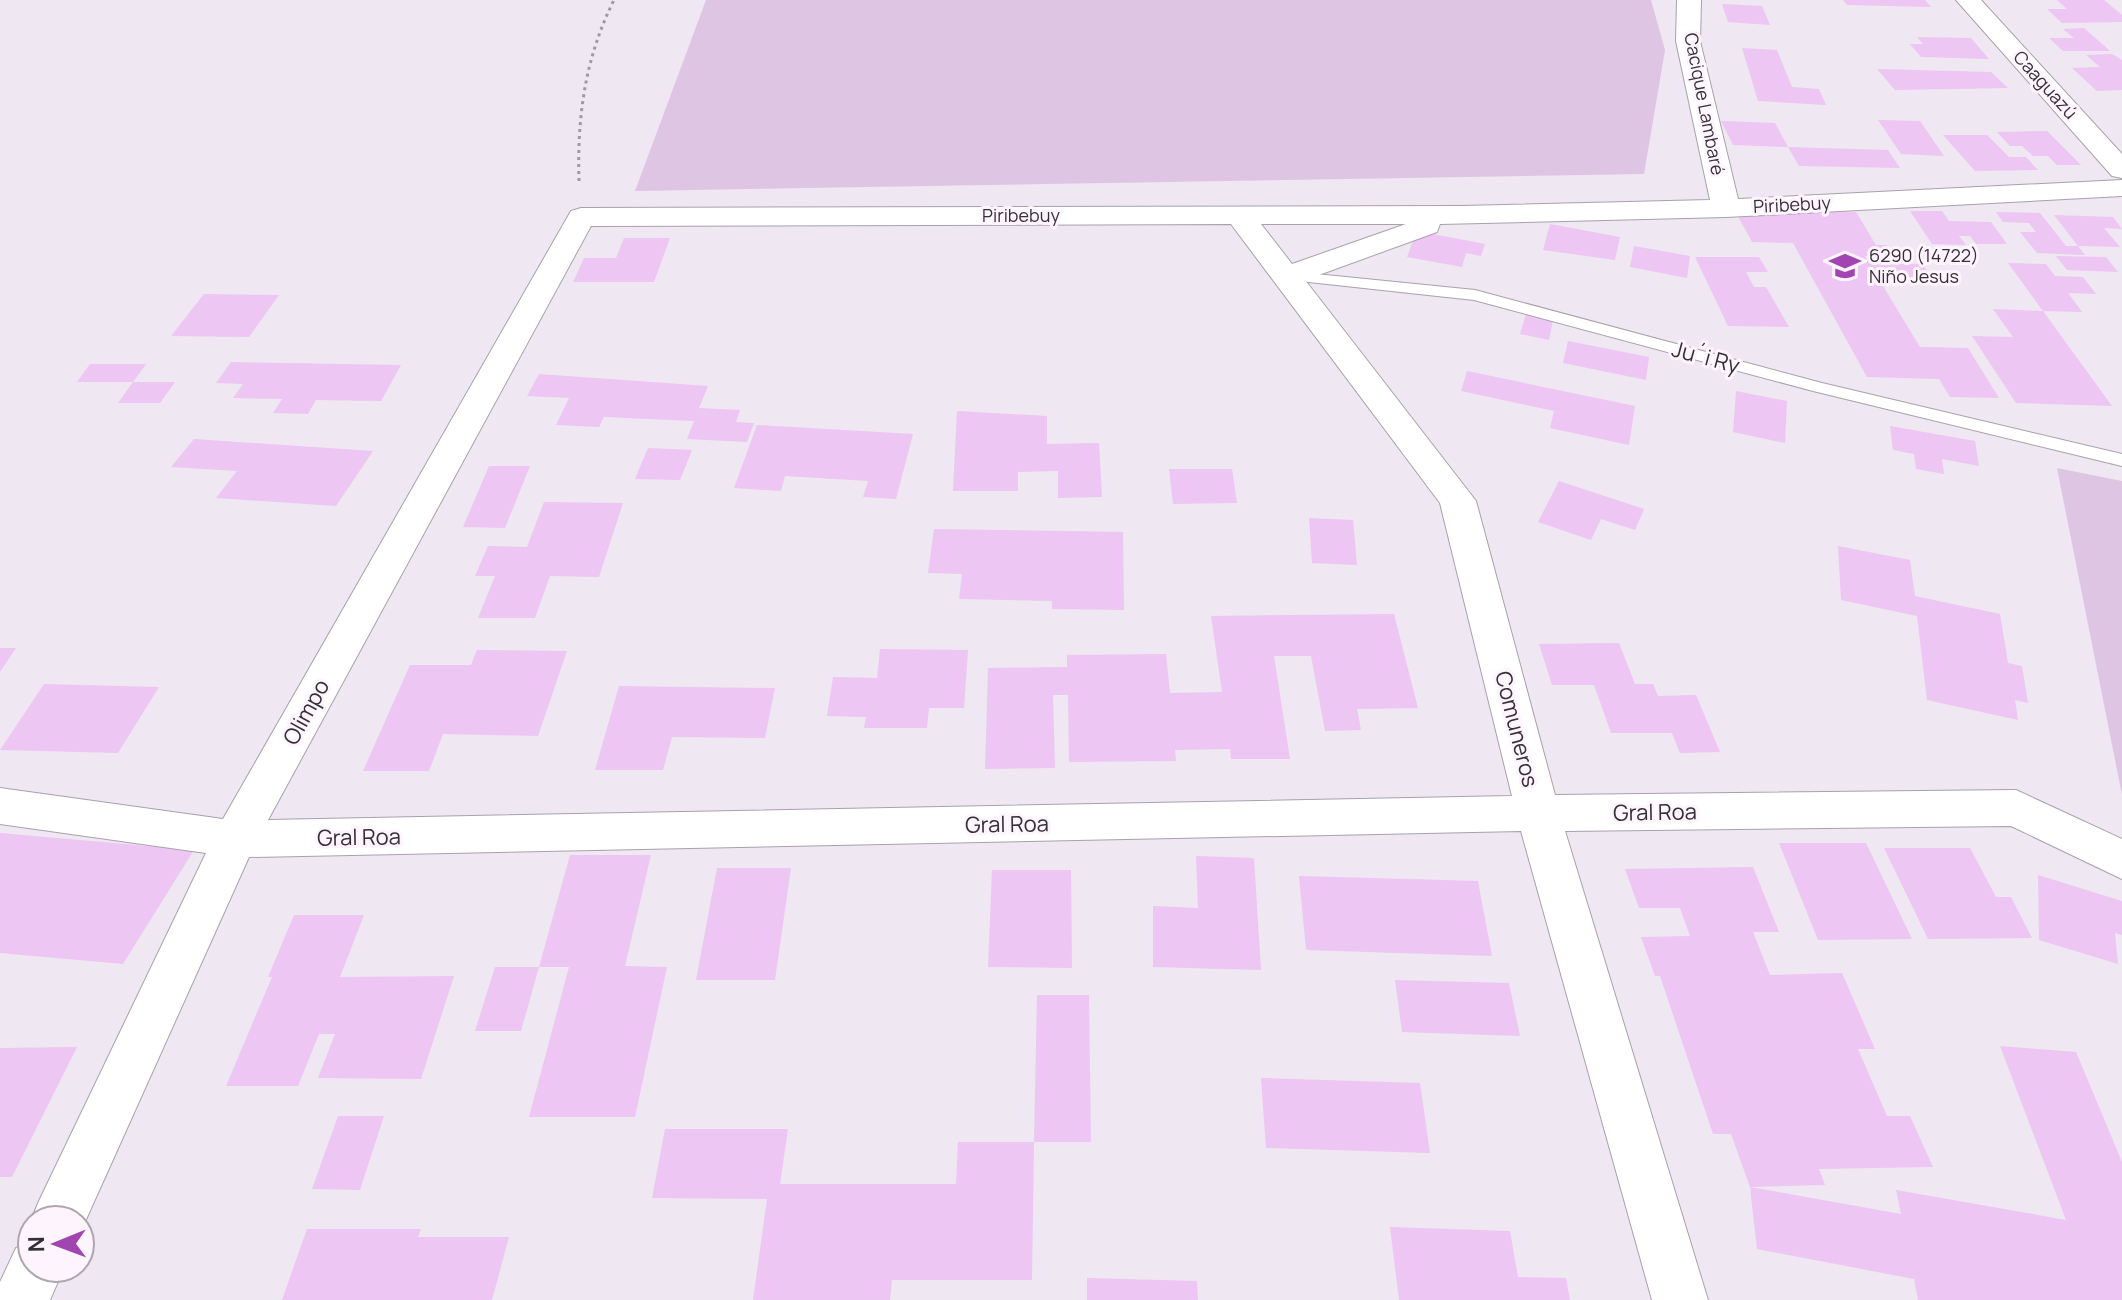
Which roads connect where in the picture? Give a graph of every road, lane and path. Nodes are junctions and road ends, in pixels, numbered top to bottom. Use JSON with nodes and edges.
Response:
{"nodes":[{"id":1,"x":614,"y":0,"type":"edge"},
{"id":2,"x":1689,"y":0,"type":"edge"},
{"id":3,"x":1968,"y":0,"type":"edge"},
{"id":4,"x":2122,"y":170,"type":"edge"},
{"id":5,"x":2122,"y":188,"type":"edge"},
{"id":6,"x":1726,"y":208,"type":"junction"},
{"id":7,"x":1462,"y":215,"type":"junction"},
{"id":8,"x":1240,"y":216,"type":"junction"},
{"id":9,"x":581,"y":217,"type":"junction"},
{"id":10,"x":1286,"y":276,"type":"junction"},
{"id":11,"x":2122,"y":460,"type":"edge"},
{"id":12,"x":0,"y":806,"type":"edge"},
{"id":13,"x":1538,"y":813,"type":"junction"},
{"id":14,"x":235,"y":839,"type":"junction"},
{"id":15,"x":2122,"y":860,"type":"edge"},
{"id":16,"x":65,"y":1204,"type":"edge"},
{"id":17,"x":1680,"y":1300,"type":"edge"}],
"edges":[{"from":1,"to":9,"type":"path"},
{"from":2,"to":6,"type":"street","name":"Cacique Lambaré"},
{"from":3,"to":4,"type":"street","name":"Caaguazú"},
{"from":5,"to":6,"type":"street","name":"Piribebuy"},
{"from":6,"to":7,"type":"street","name":"Piribebuy"},
{"from":7,"to":8,"type":"street","name":"Piribebuy"},
{"from":7,"to":10,"type":"street","name":"Piribebuy"},
{"from":8,"to":9,"type":"street","name":"Piribebuy"},
{"from":8,"to":10,"type":"street","name":"Comuneros"},
{"from":9,"to":14,"type":"street","name":"Olimpo"},
{"from":10,"to":11,"type":"lane","name":"Ju´i Ry"},
{"from":10,"to":13,"type":"street","name":"Comuneros"},
{"from":12,"to":14,"type":"street","name":"Gral Roa"},
{"from":13,"to":14,"type":"street","name":"Gral Roa"},
{"from":13,"to":15,"type":"street","name":"Gral Roa"},
{"from":13,"to":17,"type":"street","name":"Comuneros"},
{"from":14,"to":16,"type":"street","name":"Olimpo"}]}
